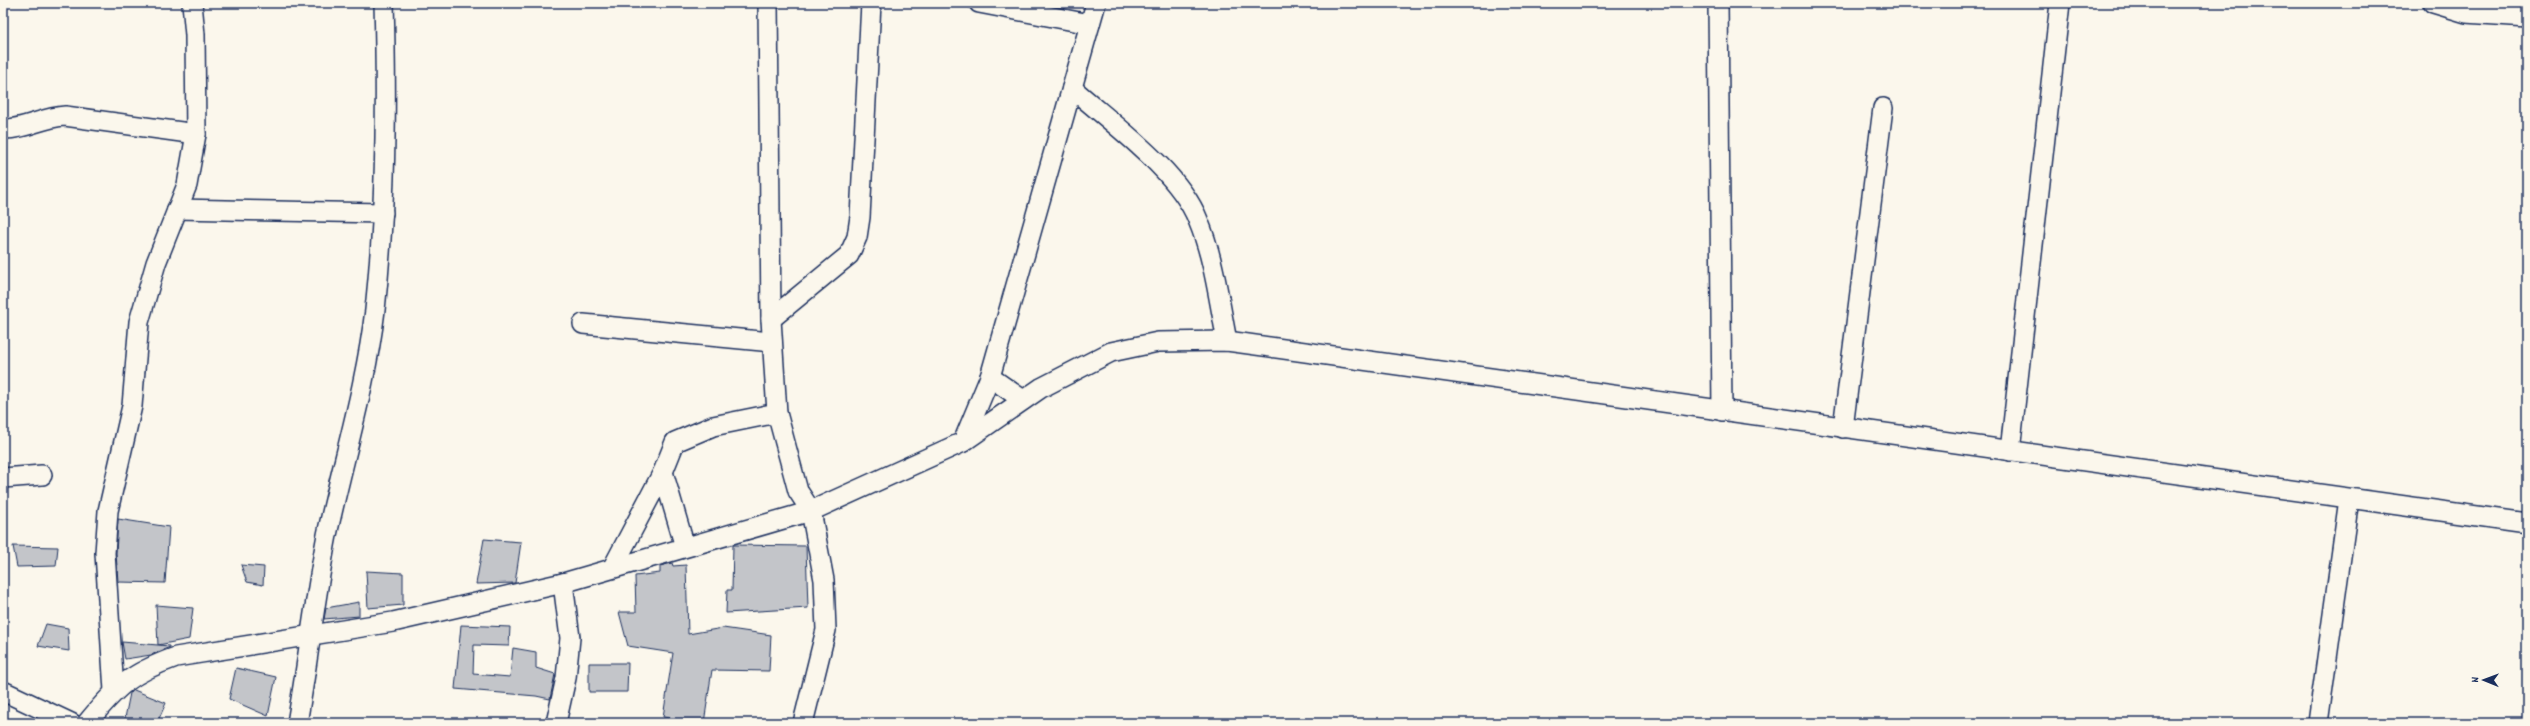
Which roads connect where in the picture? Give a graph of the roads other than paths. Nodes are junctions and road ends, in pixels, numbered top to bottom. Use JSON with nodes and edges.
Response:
{"nodes":[{"id":1,"x":192,"y":3,"type":"edge"},
{"id":2,"x":384,"y":3,"type":"edge"},
{"id":3,"x":768,"y":3,"type":"edge"},
{"id":4,"x":871,"y":3,"type":"edge"},
{"id":5,"x":979,"y":3,"type":"edge"},
{"id":6,"x":1096,"y":3,"type":"edge"},
{"id":7,"x":1718,"y":3,"type":"edge"},
{"id":8,"x":2060,"y":3,"type":"edge"},
{"id":9,"x":2433,"y":3,"type":"edge"},
{"id":10,"x":2527,"y":17,"type":"edge"},
{"id":11,"x":1090,"y":24,"type":"junction"},
{"id":12,"x":1072,"y":88,"type":"junction"},
{"id":13,"x":1883,"y":108,"type":"dead end"},
{"id":14,"x":3,"y":129,"type":"edge"},
{"id":15,"x":196,"y":134,"type":"junction"},
{"id":16,"x":177,"y":209,"type":"junction"},
{"id":17,"x":384,"y":213,"type":"junction"},
{"id":18,"x":771,"y":319,"type":"junction"},
{"id":19,"x":583,"y":324,"type":"dead end"},
{"id":20,"x":1227,"y":341,"type":"junction"},
{"id":21,"x":772,"y":342,"type":"junction"},
{"id":22,"x":990,"y":376,"type":"junction"},
{"id":23,"x":1024,"y":400,"type":"junction"},
{"id":24,"x":1722,"y":411,"type":"junction"},
{"id":25,"x":777,"y":413,"type":"junction"},
{"id":26,"x":1843,"y":428,"type":"junction"},
{"id":27,"x":963,"y":442,"type":"junction"},
{"id":28,"x":2010,"y":451,"type":"junction"},
{"id":29,"x":663,"y":472,"type":"junction"},
{"id":30,"x":42,"y":475,"type":"dead end"},
{"id":31,"x":3,"y":478,"type":"edge"},
{"id":32,"x":2349,"y":499,"type":"junction"},
{"id":33,"x":811,"y":511,"type":"junction"},
{"id":34,"x":2527,"y":523,"type":"edge"},
{"id":35,"x":685,"y":547,"type":"junction"},
{"id":36,"x":613,"y":567,"type":"junction"},
{"id":37,"x":563,"y":583,"type":"junction"},
{"id":38,"x":312,"y":635,"type":"junction"},
{"id":39,"x":3,"y":691,"type":"edge"},
{"id":40,"x":114,"y":691,"type":"junction"},
{"id":41,"x":71,"y":723,"type":"edge"},
{"id":42,"x":87,"y":723,"type":"edge"},
{"id":43,"x":297,"y":723,"type":"edge"},
{"id":44,"x":556,"y":723,"type":"edge"},
{"id":45,"x":803,"y":723,"type":"edge"},
{"id":46,"x":2318,"y":723,"type":"edge"}],
"edges":[{"from":1,"to":15,"type":"street"},
{"from":2,"to":17,"type":"street"},
{"from":3,"to":18,"type":"street"},
{"from":4,"to":18,"type":"street"},
{"from":5,"to":11,"type":"street"},
{"from":6,"to":11,"type":"street"},
{"from":7,"to":24,"type":"street"},
{"from":8,"to":28,"type":"street"},
{"from":9,"to":10,"type":"street"},
{"from":11,"to":12,"type":"street"},
{"from":12,"to":20,"type":"street"},
{"from":12,"to":22,"type":"street"},
{"from":13,"to":26,"type":"street"},
{"from":14,"to":15,"type":"street"},
{"from":15,"to":16,"type":"street"},
{"from":16,"to":17,"type":"street"},
{"from":16,"to":40,"type":"street"},
{"from":17,"to":38,"type":"street"},
{"from":18,"to":21,"type":"street"},
{"from":19,"to":21,"type":"street"},
{"from":20,"to":23,"type":"street"},
{"from":20,"to":24,"type":"street"},
{"from":21,"to":25,"type":"street"},
{"from":22,"to":23,"type":"street"},
{"from":22,"to":27,"type":"street"},
{"from":23,"to":27,"type":"street"},
{"from":24,"to":26,"type":"street"},
{"from":25,"to":29,"type":"street"},
{"from":25,"to":33,"type":"street"},
{"from":26,"to":28,"type":"street"},
{"from":27,"to":33,"type":"street"},
{"from":28,"to":32,"type":"street"},
{"from":29,"to":35,"type":"street"},
{"from":29,"to":36,"type":"street"},
{"from":30,"to":31,"type":"street"},
{"from":32,"to":34,"type":"street"},
{"from":32,"to":46,"type":"street"},
{"from":33,"to":35,"type":"street"},
{"from":33,"to":45,"type":"street"},
{"from":35,"to":36,"type":"street"},
{"from":36,"to":37,"type":"street"},
{"from":37,"to":38,"type":"street"},
{"from":37,"to":44,"type":"street"},
{"from":38,"to":40,"type":"street"},
{"from":38,"to":43,"type":"street"},
{"from":39,"to":41,"type":"street"},
{"from":40,"to":42,"type":"street"}]}
